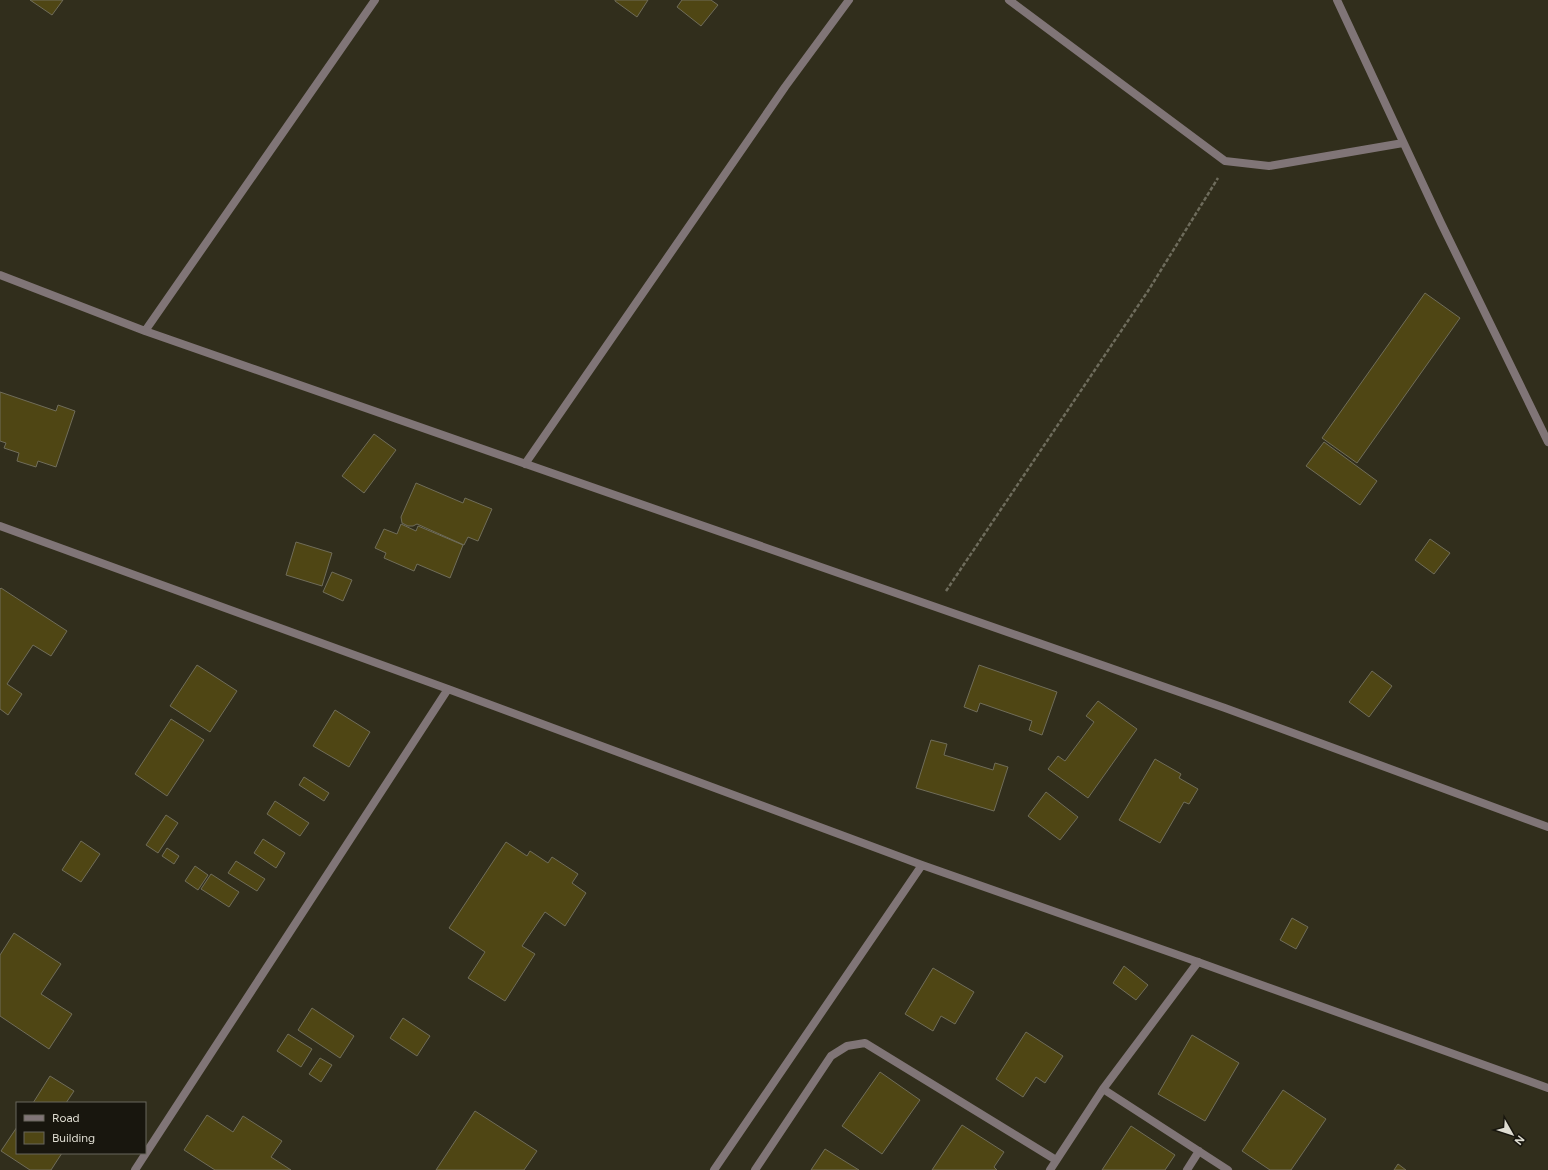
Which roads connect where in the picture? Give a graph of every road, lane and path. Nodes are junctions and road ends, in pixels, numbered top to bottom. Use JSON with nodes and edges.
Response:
{"nodes":[{"id":1,"x":375,"y":0,"type":"edge"},
{"id":2,"x":849,"y":0,"type":"edge"},
{"id":3,"x":1009,"y":0,"type":"edge"},
{"id":4,"x":1337,"y":0,"type":"edge"},
{"id":5,"x":1403,"y":143,"type":"junction"},
{"id":6,"x":1225,"y":161,"type":"junction"},
{"id":7,"x":0,"y":275,"type":"edge"},
{"id":8,"x":145,"y":331,"type":"junction"},
{"id":9,"x":1548,"y":442,"type":"edge"},
{"id":10,"x":525,"y":464,"type":"junction"},
{"id":11,"x":0,"y":526,"type":"edge"},
{"id":12,"x":935,"y":607,"type":"junction"},
{"id":13,"x":448,"y":689,"type":"junction"},
{"id":14,"x":1548,"y":827,"type":"edge"},
{"id":15,"x":922,"y":865,"type":"junction"},
{"id":16,"x":1198,"y":962,"type":"junction"},
{"id":17,"x":1548,"y":1088,"type":"edge"},
{"id":18,"x":1103,"y":1089,"type":"junction"},
{"id":19,"x":1199,"y":1151,"type":"junction"},
{"id":20,"x":146,"y":1153,"type":"edge"},
{"id":21,"x":145,"y":1154,"type":"edge"},
{"id":22,"x":1056,"y":1160,"type":"junction"},
{"id":23,"x":135,"y":1170,"type":"edge"},
{"id":24,"x":714,"y":1170,"type":"edge"},
{"id":25,"x":755,"y":1170,"type":"edge"},
{"id":26,"x":1050,"y":1170,"type":"edge"},
{"id":27,"x":1187,"y":1170,"type":"edge"},
{"id":28,"x":1228,"y":1170,"type":"edge"}],
"edges":[{"from":1,"to":8,"type":"street"},
{"from":2,"to":10,"type":"street"},
{"from":3,"to":6,"type":"street"},
{"from":4,"to":5,"type":"street"},
{"from":5,"to":6,"type":"street"},
{"from":5,"to":9,"type":"street"},
{"from":6,"to":12,"type":"path"},
{"from":7,"to":8,"type":"street"},
{"from":8,"to":10,"type":"street"},
{"from":10,"to":12,"type":"street"},
{"from":11,"to":13,"type":"street"},
{"from":12,"to":14,"type":"street"},
{"from":13,"to":15,"type":"street"},
{"from":13,"to":20,"type":"street"},
{"from":15,"to":16,"type":"street"},
{"from":15,"to":24,"type":"street"},
{"from":16,"to":17,"type":"street"},
{"from":16,"to":18,"type":"street"},
{"from":18,"to":19,"type":"street"},
{"from":18,"to":22,"type":"street"},
{"from":19,"to":27,"type":"street"},
{"from":19,"to":28,"type":"street"},
{"from":21,"to":23,"type":"street"},
{"from":22,"to":25,"type":"street"},
{"from":22,"to":26,"type":"street"}]}
